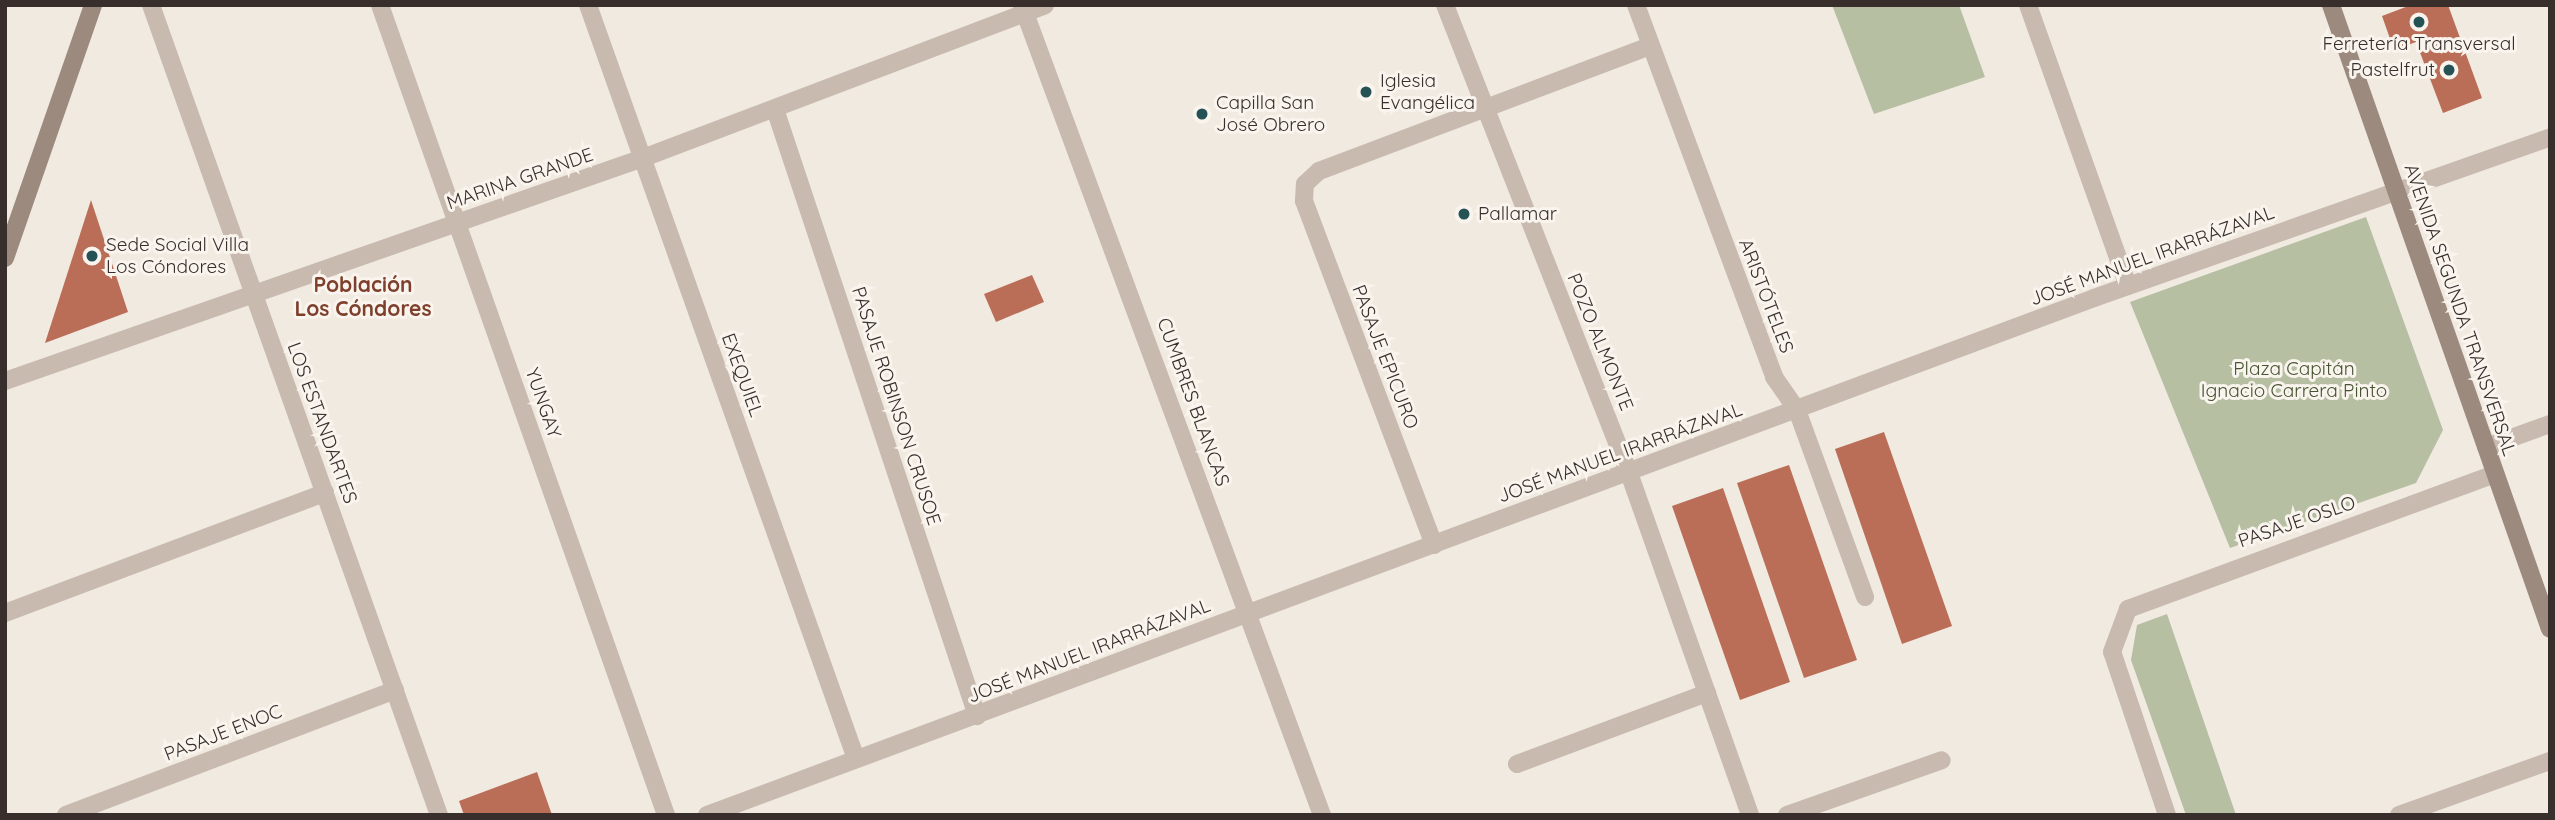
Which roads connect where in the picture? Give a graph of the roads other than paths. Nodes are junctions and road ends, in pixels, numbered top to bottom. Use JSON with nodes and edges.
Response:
{"nodes":[{"id":1,"x":93,"y":5,"type":"edge"},
{"id":2,"x":151,"y":5,"type":"edge"},
{"id":3,"x":380,"y":5,"type":"edge"},
{"id":4,"x":588,"y":5,"type":"edge"},
{"id":5,"x":1045,"y":5,"type":"edge"},
{"id":6,"x":1445,"y":5,"type":"edge"},
{"id":7,"x":1636,"y":5,"type":"edge"},
{"id":8,"x":2028,"y":5,"type":"edge"},
{"id":9,"x":2331,"y":5,"type":"edge"},
{"id":10,"x":1024,"y":9,"type":"edge"},
{"id":11,"x":1649,"y":46,"type":"junction"},
{"id":12,"x":1486,"y":108,"type":"junction"},
{"id":13,"x":775,"y":109,"type":"junction"},
{"id":14,"x":2550,"y":137,"type":"edge"},
{"id":15,"x":643,"y":158,"type":"junction"},
{"id":16,"x":2397,"y":194,"type":"junction"},
{"id":17,"x":457,"y":223,"type":"junction"},
{"id":18,"x":5,"y":258,"type":"edge"},
{"id":19,"x":2129,"y":286,"type":"junction"},
{"id":20,"x":254,"y":294,"type":"junction"},
{"id":21,"x":5,"y":381,"type":"edge"},
{"id":22,"x":1797,"y":410,"type":"junction"},
{"id":23,"x":2550,"y":424,"type":"edge"},
{"id":24,"x":2486,"y":447,"type":"junction"},
{"id":25,"x":1629,"y":472,"type":"junction"},
{"id":26,"x":2496,"y":474,"type":"junction"},
{"id":27,"x":325,"y":493,"type":"junction"},
{"id":28,"x":1434,"y":545,"type":"junction"},
{"id":29,"x":1865,"y":597,"type":"dead end"},
{"id":30,"x":5,"y":613,"type":"edge"},
{"id":31,"x":1249,"y":614,"type":"junction"},
{"id":32,"x":2550,"y":629,"type":"edge"},
{"id":33,"x":395,"y":690,"type":"junction"},
{"id":34,"x":1707,"y":693,"type":"junction"},
{"id":35,"x":977,"y":716,"type":"junction"},
{"id":36,"x":856,"y":759,"type":"junction"},
{"id":37,"x":1941,"y":760,"type":"dead end"},
{"id":38,"x":2550,"y":761,"type":"edge"},
{"id":39,"x":1517,"y":764,"type":"dead end"},
{"id":40,"x":727,"y":811,"type":"edge"},
{"id":41,"x":66,"y":815,"type":"edge"},
{"id":42,"x":439,"y":815,"type":"edge"},
{"id":43,"x":666,"y":815,"type":"edge"},
{"id":44,"x":707,"y":815,"type":"edge"},
{"id":45,"x":1322,"y":815,"type":"edge"},
{"id":46,"x":1750,"y":815,"type":"edge"},
{"id":47,"x":1787,"y":815,"type":"edge"},
{"id":48,"x":2167,"y":815,"type":"edge"},
{"id":49,"x":2399,"y":815,"type":"edge"}],
"edges":[{"from":1,"to":18,"type":"main road"},
{"from":2,"to":20,"type":"street","name":"LOS ESTANDARTES"},
{"from":3,"to":17,"type":"street","name":"YUNGAY"},
{"from":4,"to":15,"type":"street","name":"EXEQUIEL"},
{"from":5,"to":10,"type":"street","name":"MARINA GRANDE"},
{"from":6,"to":12,"type":"street","name":"POZO ALMONTE"},
{"from":7,"to":11,"type":"street","name":"ARISTÓTELES"},
{"from":8,"to":19,"type":"street"},
{"from":9,"to":16,"type":"main road","name":"AVENIDA SEGUNDA TRANSVERSAL"},
{"from":10,"to":13,"type":"street","name":"MARINA GRANDE"},
{"from":10,"to":31,"type":"street","name":"CUMBRES BLANCAS"},
{"from":11,"to":12,"type":"street"},
{"from":11,"to":22,"type":"street","name":"ARISTÓTELES"},
{"from":12,"to":25,"type":"street","name":"POZO ALMONTE"},
{"from":12,"to":28,"type":"street","name":"PASAJE EPICURO"},
{"from":13,"to":15,"type":"street","name":"MARINA GRANDE"},
{"from":13,"to":35,"type":"street","name":"PASAJE ROBINSON CRUSOE"},
{"from":14,"to":16,"type":"street","name":"JOSÉ MANUEL IRARRÁZAVAL"},
{"from":15,"to":17,"type":"street","name":"MARINA GRANDE"},
{"from":15,"to":36,"type":"street","name":"EXEQUIEL"},
{"from":16,"to":19,"type":"street","name":"JOSÉ MANUEL IRARRÁZAVAL"},
{"from":16,"to":24,"type":"main road","name":"AVENIDA SEGUNDA TRANSVERSAL"},
{"from":17,"to":20,"type":"street","name":"MARINA GRANDE"},
{"from":17,"to":43,"type":"street","name":"YUNGAY"},
{"from":19,"to":22,"type":"street","name":"JOSÉ MANUEL IRARRÁZAVAL"},
{"from":20,"to":21,"type":"street","name":"MARINA GRANDE"},
{"from":20,"to":27,"type":"street","name":"LOS ESTANDARTES"},
{"from":22,"to":25,"type":"street","name":"JOSÉ MANUEL IRARRÁZAVAL"},
{"from":22,"to":29,"type":"street","name":"ARISTÓTELES"},
{"from":23,"to":24,"type":"street"},
{"from":24,"to":26,"type":"main road","name":"AVENIDA SEGUNDA TRANSVERSAL"},
{"from":25,"to":28,"type":"street","name":"JOSÉ MANUEL IRARRÁZAVAL"},
{"from":25,"to":34,"type":"street","name":"POZO ALMONTE"},
{"from":26,"to":32,"type":"main road","name":"AVENIDA SEGUNDA TRANSVERSAL"},
{"from":26,"to":48,"type":"street","name":"PASAJE OSLO"},
{"from":27,"to":30,"type":"street"},
{"from":27,"to":33,"type":"street","name":"LOS ESTANDARTES"},
{"from":28,"to":31,"type":"street","name":"JOSÉ MANUEL IRARRÁZAVAL"},
{"from":31,"to":35,"type":"street","name":"JOSÉ MANUEL IRARRÁZAVAL"},
{"from":31,"to":45,"type":"street","name":"CUMBRES BLANCAS"},
{"from":33,"to":41,"type":"street","name":"PASAJE ENOC"},
{"from":33,"to":42,"type":"street","name":"LOS ESTANDARTES"},
{"from":34,"to":39,"type":"street"},
{"from":34,"to":46,"type":"street","name":"POZO ALMONTE"},
{"from":35,"to":36,"type":"street","name":"JOSÉ MANUEL IRARRÁZAVAL"},
{"from":36,"to":40,"type":"street","name":"JOSÉ MANUEL IRARRÁZAVAL"},
{"from":37,"to":47,"type":"street"},
{"from":38,"to":49,"type":"street"},
{"from":40,"to":44,"type":"street","name":"JOSÉ MANUEL IRARRÁZAVAL"}]}
